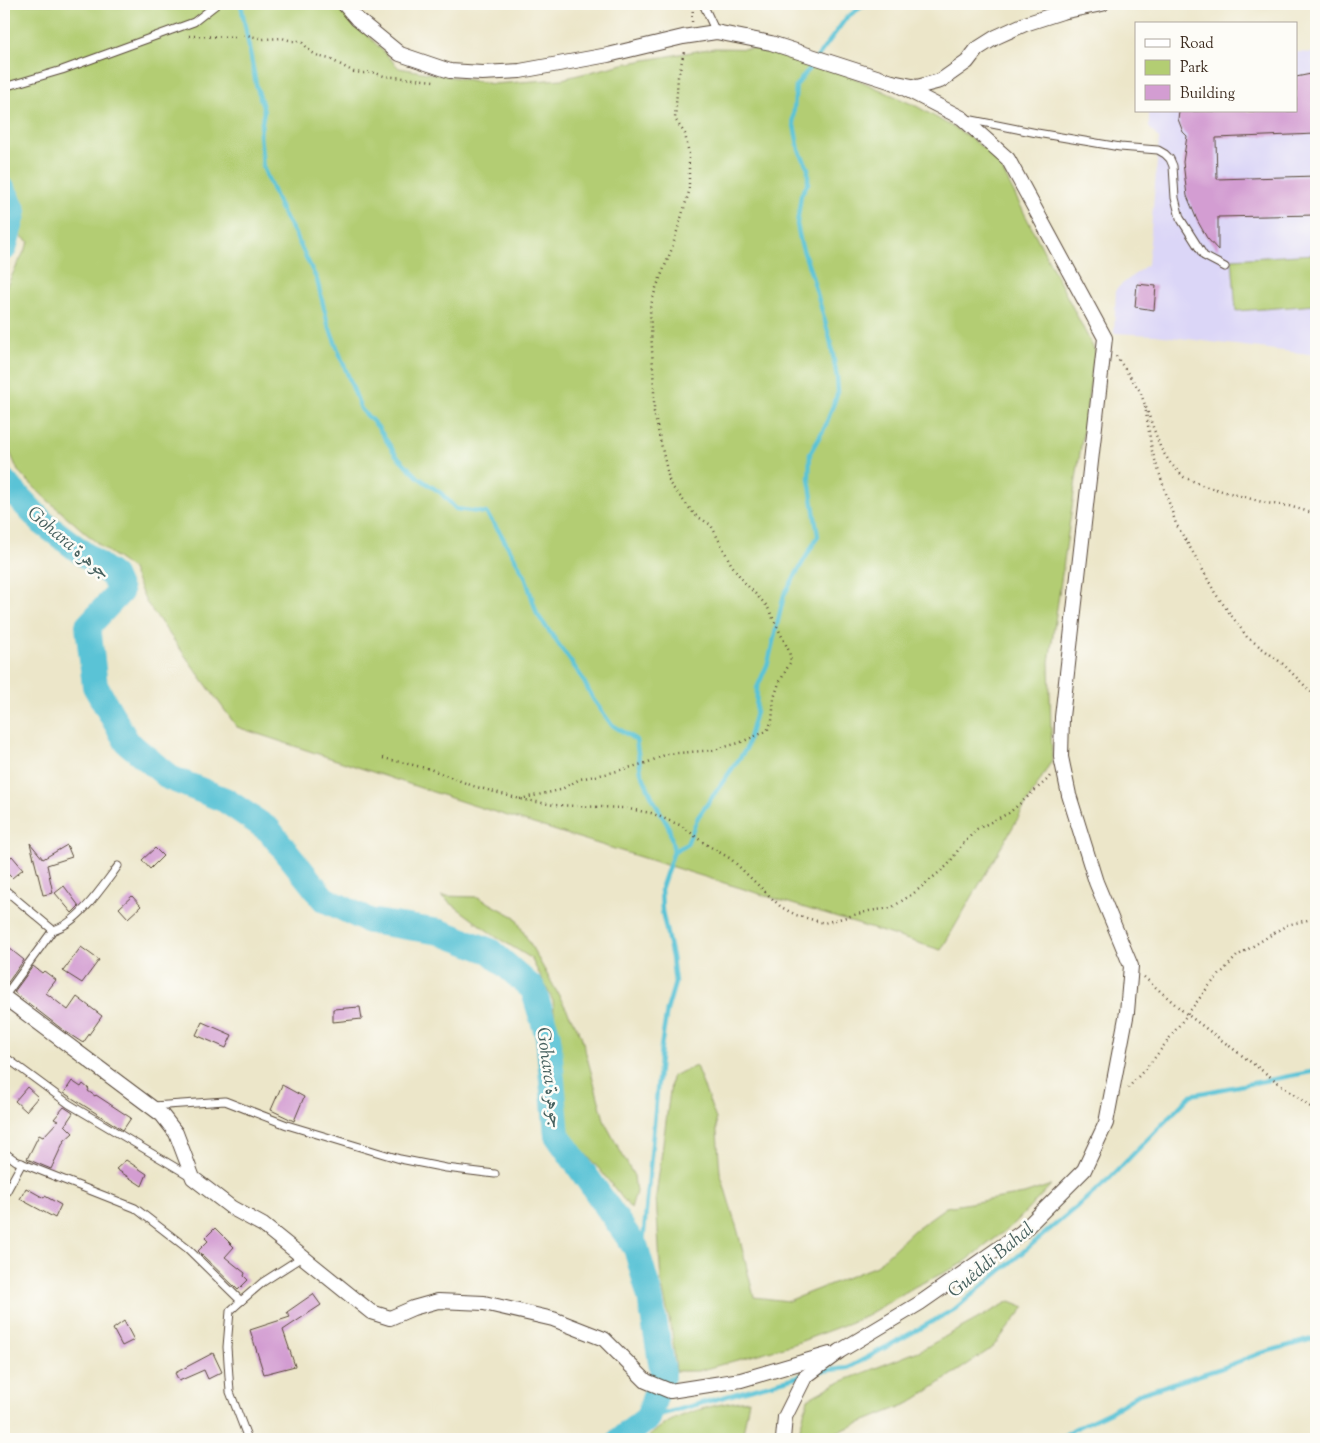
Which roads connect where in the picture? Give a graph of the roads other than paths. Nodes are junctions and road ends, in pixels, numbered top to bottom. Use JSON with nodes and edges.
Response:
{"nodes":[{"id":1,"x":216,"y":4,"type":"edge"},
{"id":2,"x":344,"y":4,"type":"edge"},
{"id":3,"x":703,"y":4,"type":"edge"},
{"id":4,"x":1102,"y":4,"type":"edge"},
{"id":5,"x":716,"y":32,"type":"junction"},
{"id":6,"x":892,"y":82,"type":"junction"},
{"id":7,"x":4,"y":87,"type":"edge"},
{"id":8,"x":962,"y":118,"type":"junction"},
{"id":9,"x":1225,"y":267,"type":"dead end"},
{"id":10,"x":118,"y":866,"type":"dead end"},
{"id":11,"x":4,"y":889,"type":"edge"},
{"id":12,"x":52,"y":930,"type":"junction"},
{"id":13,"x":4,"y":997,"type":"edge"},
{"id":14,"x":4,"y":1056,"type":"edge"},
{"id":15,"x":150,"y":1106,"type":"junction"},
{"id":16,"x":4,"y":1152,"type":"edge"},
{"id":17,"x":22,"y":1163,"type":"junction"},
{"id":18,"x":495,"y":1174,"type":"dead end"},
{"id":19,"x":193,"y":1178,"type":"junction"},
{"id":20,"x":4,"y":1196,"type":"edge"},
{"id":21,"x":304,"y":1256,"type":"junction"},
{"id":22,"x":241,"y":1301,"type":"junction"},
{"id":23,"x":840,"y":1351,"type":"junction"},
{"id":24,"x":248,"y":1439,"type":"edge"},
{"id":25,"x":783,"y":1439,"type":"edge"}],
"edges":[{"from":1,"to":7,"type":"lane"},
{"from":2,"to":5,"type":"street"},
{"from":3,"to":5,"type":"lane"},
{"from":4,"to":6,"type":"street"},
{"from":5,"to":6,"type":"street"},
{"from":6,"to":8,"type":"street"},
{"from":8,"to":9,"type":"lane"},
{"from":8,"to":23,"type":"street"},
{"from":10,"to":12,"type":"lane"},
{"from":11,"to":12,"type":"lane"},
{"from":12,"to":13,"type":"lane"},
{"from":13,"to":15,"type":"street"},
{"from":14,"to":19,"type":"lane"},
{"from":15,"to":18,"type":"lane"},
{"from":15,"to":19,"type":"street"},
{"from":16,"to":17,"type":"lane"},
{"from":17,"to":20,"type":"lane"},
{"from":17,"to":22,"type":"lane"},
{"from":19,"to":21,"type":"street"},
{"from":21,"to":22,"type":"lane"},
{"from":21,"to":23,"type":"street"},
{"from":22,"to":24,"type":"lane"},
{"from":23,"to":25,"type":"street"}]}
